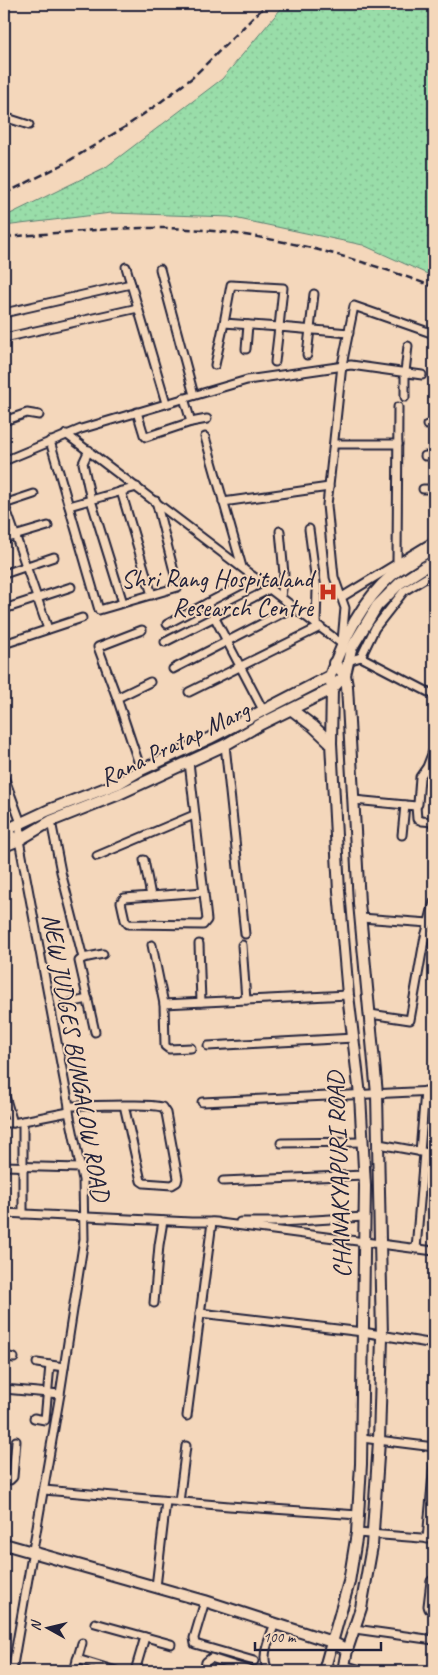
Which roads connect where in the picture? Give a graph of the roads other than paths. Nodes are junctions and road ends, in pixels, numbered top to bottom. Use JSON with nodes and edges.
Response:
{"nodes":[{"id":1,"x":4,"y":117,"type":"edge"},
{"id":2,"x":29,"y":125,"type":"dead end"},
{"id":3,"x":126,"y":267,"type":"dead end"},
{"id":4,"x":160,"y":269,"type":"dead end"},
{"id":5,"x":131,"y":284,"type":"junction"},
{"id":6,"x":314,"y":294,"type":"dead end"},
{"id":7,"x":138,"y":308,"type":"junction"},
{"id":8,"x":4,"y":312,"type":"edge"},
{"id":9,"x":224,"y":323,"type":"junction"},
{"id":10,"x":248,"y":325,"type":"junction"},
{"id":11,"x":279,"y":327,"type":"junction"},
{"id":12,"x":310,"y":330,"type":"junction"},
{"id":13,"x":348,"y":333,"type":"junction"},
{"id":14,"x":434,"y":334,"type":"edge"},
{"id":15,"x":4,"y":338,"type":"edge"},
{"id":16,"x":408,"y":346,"type":"dead end"},
{"id":17,"x":246,"y":349,"type":"dead end"},
{"id":18,"x":307,"y":355,"type":"dead end"},
{"id":19,"x":275,"y":362,"type":"dead end"},
{"id":20,"x":215,"y":365,"type":"dead end"},
{"id":21,"x":342,"y":365,"type":"junction"},
{"id":22,"x":405,"y":372,"type":"junction"},
{"id":23,"x":422,"y":375,"type":"dead end"},
{"id":24,"x":194,"y":395,"type":"junction"},
{"id":25,"x":184,"y":398,"type":"junction"},
{"id":26,"x":405,"y":398,"type":"dead end"},
{"id":27,"x":166,"y":403,"type":"junction"},
{"id":28,"x":398,"y":407,"type":"dead end"},
{"id":29,"x":137,"y":412,"type":"junction"},
{"id":30,"x":39,"y":415,"type":"dead end"},
{"id":31,"x":207,"y":419,"type":"dead end"},
{"id":32,"x":4,"y":421,"type":"edge"},
{"id":33,"x":191,"y":422,"type":"junction"},
{"id":34,"x":66,"y":434,"type":"junction"},
{"id":35,"x":204,"y":437,"type":"dead end"},
{"id":36,"x":50,"y":441,"type":"junction"},
{"id":37,"x":334,"y":444,"type":"junction"},
{"id":38,"x":398,"y":444,"type":"junction"},
{"id":39,"x":89,"y":450,"type":"junction"},
{"id":40,"x":425,"y":456,"type":"dead end"},
{"id":41,"x":434,"y":456,"type":"edge"},
{"id":42,"x":4,"y":461,"type":"edge"},
{"id":43,"x":136,"y":486,"type":"junction"},
{"id":44,"x":329,"y":487,"type":"junction"},
{"id":45,"x":423,"y":489,"type":"dead end"},
{"id":46,"x":434,"y":489,"type":"edge"},
{"id":47,"x":121,"y":491,"type":"junction"},
{"id":48,"x":34,"y":494,"type":"dead end"},
{"id":49,"x":91,"y":500,"type":"junction"},
{"id":50,"x":156,"y":501,"type":"junction"},
{"id":51,"x":223,"y":502,"type":"junction"},
{"id":52,"x":4,"y":504,"type":"edge"},
{"id":53,"x":69,"y":506,"type":"junction"},
{"id":54,"x":48,"y":526,"type":"dead end"},
{"id":55,"x":310,"y":529,"type":"dead end"},
{"id":56,"x":280,"y":531,"type":"dead end"},
{"id":57,"x":15,"y":536,"type":"junction"},
{"id":58,"x":4,"y":539,"type":"edge"},
{"id":59,"x":434,"y":541,"type":"edge"},
{"id":60,"x":434,"y":548,"type":"edge"},
{"id":61,"x":54,"y":557,"type":"dead end"},
{"id":62,"x":434,"y":561,"type":"edge"},
{"id":63,"x":397,"y":564,"type":"junction"},
{"id":64,"x":26,"y":567,"type":"junction"},
{"id":65,"x":242,"y":567,"type":"junction"},
{"id":66,"x":434,"y":573,"type":"edge"},
{"id":67,"x":4,"y":574,"type":"edge"},
{"id":68,"x":256,"y":578,"type":"junction"},
{"id":69,"x":71,"y":587,"type":"dead end"},
{"id":70,"x":270,"y":588,"type":"junction"},
{"id":71,"x":152,"y":595,"type":"junction"},
{"id":72,"x":342,"y":596,"type":"junction"},
{"id":73,"x":281,"y":597,"type":"junction"},
{"id":74,"x":37,"y":599,"type":"junction"},
{"id":75,"x":123,"y":603,"type":"junction"},
{"id":76,"x":207,"y":603,"type":"junction"},
{"id":77,"x":294,"y":607,"type":"junction"},
{"id":78,"x":4,"y":609,"type":"edge"},
{"id":79,"x":214,"y":617,"type":"junction"},
{"id":80,"x":82,"y":618,"type":"dead end"},
{"id":81,"x":167,"y":624,"type":"dead end"},
{"id":82,"x":318,"y":625,"type":"junction"},
{"id":83,"x":48,"y":629,"type":"junction"},
{"id":84,"x":142,"y":630,"type":"dead end"},
{"id":85,"x":227,"y":641,"type":"junction"},
{"id":86,"x":10,"y":642,"type":"dead end"},
{"id":87,"x":165,"y":642,"type":"dead end"},
{"id":88,"x":342,"y":644,"type":"junction"},
{"id":89,"x":361,"y":657,"type":"junction"},
{"id":90,"x":348,"y":661,"type":"junction"},
{"id":91,"x":334,"y":663,"type":"junction"},
{"id":92,"x":241,"y":668,"type":"junction"},
{"id":93,"x":173,"y":669,"type":"dead end"},
{"id":94,"x":345,"y":675,"type":"junction"},
{"id":95,"x":330,"y":676,"type":"junction"},
{"id":96,"x":150,"y":682,"type":"dead end"},
{"id":97,"x":332,"y":689,"type":"junction"},
{"id":98,"x":189,"y":692,"type":"dead end"},
{"id":99,"x":434,"y":695,"type":"edge"},
{"id":100,"x":117,"y":698,"type":"junction"},
{"id":101,"x":263,"y":710,"type":"junction"},
{"id":102,"x":292,"y":710,"type":"junction"},
{"id":103,"x":331,"y":744,"type":"junction"},
{"id":104,"x":225,"y":745,"type":"junction"},
{"id":105,"x":434,"y":749,"type":"edge"},
{"id":106,"x":189,"y":762,"type":"junction"},
{"id":107,"x":141,"y":770,"type":"junction"},
{"id":108,"x":4,"y":777,"type":"edge"},
{"id":109,"x":354,"y":800,"type":"junction"},
{"id":110,"x":405,"y":805,"type":"junction"},
{"id":111,"x":416,"y":806,"type":"junction"},
{"id":112,"x":194,"y":815,"type":"junction"},
{"id":113,"x":4,"y":819,"type":"edge"},
{"id":114,"x":51,"y":822,"type":"junction"},
{"id":115,"x":434,"y":822,"type":"edge"},
{"id":116,"x":21,"y":824,"type":"junction"},
{"id":117,"x":5,"y":831,"type":"edge"},
{"id":118,"x":402,"y":835,"type":"dead end"},
{"id":119,"x":19,"y":840,"type":"junction"},
{"id":120,"x":4,"y":846,"type":"edge"},
{"id":121,"x":97,"y":856,"type":"dead end"},
{"id":122,"x":144,"y":860,"type":"dead end"},
{"id":123,"x":204,"y":892,"type":"junction"},
{"id":124,"x":151,"y":896,"type":"junction"},
{"id":125,"x":434,"y":902,"type":"edge"},
{"id":126,"x":361,"y":918,"type":"junction"},
{"id":127,"x":429,"y":923,"type":"junction"},
{"id":128,"x":245,"y":934,"type":"dead end"},
{"id":129,"x":426,"y":934,"type":"junction"},
{"id":130,"x":434,"y":935,"type":"edge"},
{"id":131,"x":199,"y":944,"type":"dead end"},
{"id":132,"x":152,"y":945,"type":"dead end"},
{"id":133,"x":242,"y":945,"type":"dead end"},
{"id":134,"x":364,"y":952,"type":"junction"},
{"id":135,"x":102,"y":954,"type":"dead end"},
{"id":136,"x":345,"y":955,"type":"junction"},
{"id":137,"x":83,"y":958,"type":"junction"},
{"id":138,"x":348,"y":995,"type":"junction"},
{"id":139,"x":88,"y":998,"type":"junction"},
{"id":140,"x":246,"y":1000,"type":"junction"},
{"id":141,"x":201,"y":1002,"type":"junction"},
{"id":142,"x":65,"y":1004,"type":"dead end"},
{"id":143,"x":164,"y":1004,"type":"junction"},
{"id":144,"x":370,"y":1014,"type":"junction"},
{"id":145,"x":95,"y":1032,"type":"dead end"},
{"id":146,"x":354,"y":1038,"type":"junction"},
{"id":147,"x":208,"y":1046,"type":"dead end"},
{"id":148,"x":191,"y":1048,"type":"dead end"},
{"id":149,"x":4,"y":1068,"type":"edge"},
{"id":150,"x":424,"y":1091,"type":"junction"},
{"id":151,"x":434,"y":1091,"type":"edge"},
{"id":152,"x":378,"y":1094,"type":"junction"},
{"id":153,"x":360,"y":1095,"type":"junction"},
{"id":154,"x":202,"y":1102,"type":"dead end"},
{"id":155,"x":124,"y":1105,"type":"junction"},
{"id":156,"x":69,"y":1109,"type":"junction"},
{"id":157,"x":23,"y":1121,"type":"junction"},
{"id":158,"x":4,"y":1123,"type":"edge"},
{"id":159,"x":13,"y":1123,"type":"junction"},
{"id":160,"x":363,"y":1142,"type":"junction"},
{"id":161,"x":280,"y":1143,"type":"dead end"},
{"id":162,"x":380,"y":1144,"type":"junction"},
{"id":163,"x":422,"y":1153,"type":"junction"},
{"id":164,"x":434,"y":1154,"type":"edge"},
{"id":165,"x":4,"y":1166,"type":"edge"},
{"id":166,"x":23,"y":1166,"type":"junction"},
{"id":167,"x":80,"y":1168,"type":"junction"},
{"id":168,"x":364,"y":1175,"type":"junction"},
{"id":169,"x":223,"y":1181,"type":"dead end"},
{"id":170,"x":4,"y":1213,"type":"edge"},
{"id":171,"x":22,"y":1214,"type":"junction"},
{"id":172,"x":84,"y":1217,"type":"junction"},
{"id":173,"x":364,"y":1218,"type":"junction"},
{"id":174,"x":163,"y":1221,"type":"junction"},
{"id":175,"x":212,"y":1222,"type":"junction"},
{"id":176,"x":364,"y":1243,"type":"junction"},
{"id":177,"x":380,"y":1244,"type":"junction"},
{"id":178,"x":416,"y":1249,"type":"junction"},
{"id":179,"x":434,"y":1251,"type":"edge"},
{"id":180,"x":154,"y":1303,"type":"dead end"},
{"id":181,"x":200,"y":1314,"type":"junction"},
{"id":182,"x":363,"y":1332,"type":"junction"},
{"id":183,"x":382,"y":1336,"type":"junction"},
{"id":184,"x":434,"y":1344,"type":"edge"},
{"id":185,"x":4,"y":1356,"type":"edge"},
{"id":186,"x":14,"y":1358,"type":"dead end"},
{"id":187,"x":37,"y":1363,"type":"dead end"},
{"id":188,"x":50,"y":1365,"type":"junction"},
{"id":189,"x":64,"y":1367,"type":"junction"},
{"id":190,"x":4,"y":1390,"type":"edge"},
{"id":191,"x":48,"y":1393,"type":"junction"},
{"id":192,"x":60,"y":1394,"type":"junction"},
{"id":193,"x":186,"y":1416,"type":"dead end"},
{"id":194,"x":34,"y":1418,"type":"dead end"},
{"id":195,"x":45,"y":1420,"type":"junction"},
{"id":196,"x":55,"y":1421,"type":"junction"},
{"id":197,"x":362,"y":1438,"type":"junction"},
{"id":198,"x":380,"y":1440,"type":"junction"},
{"id":199,"x":16,"y":1441,"type":"dead end"},
{"id":200,"x":186,"y":1446,"type":"dead end"},
{"id":201,"x":434,"y":1447,"type":"edge"},
{"id":202,"x":434,"y":1463,"type":"edge"},
{"id":203,"x":434,"y":1468,"type":"edge"},
{"id":204,"x":4,"y":1480,"type":"edge"},
{"id":205,"x":44,"y":1490,"type":"junction"},
{"id":206,"x":166,"y":1501,"type":"junction"},
{"id":207,"x":179,"y":1502,"type":"junction"},
{"id":208,"x":358,"y":1515,"type":"junction"},
{"id":209,"x":357,"y":1533,"type":"junction"},
{"id":210,"x":373,"y":1534,"type":"junction"},
{"id":211,"x":431,"y":1539,"type":"edge"},
{"id":212,"x":4,"y":1544,"type":"edge"},
{"id":213,"x":34,"y":1553,"type":"junction"},
{"id":214,"x":434,"y":1579,"type":"edge"},
{"id":215,"x":156,"y":1587,"type":"junction"},
{"id":216,"x":204,"y":1601,"type":"junction"},
{"id":217,"x":434,"y":1611,"type":"edge"},
{"id":218,"x":95,"y":1623,"type":"dead end"},
{"id":219,"x":274,"y":1623,"type":"junction"},
{"id":220,"x":355,"y":1629,"type":"junction"},
{"id":221,"x":146,"y":1637,"type":"junction"},
{"id":222,"x":434,"y":1640,"type":"edge"},
{"id":223,"x":332,"y":1642,"type":"junction"},
{"id":224,"x":82,"y":1643,"type":"dead end"},
{"id":225,"x":171,"y":1644,"type":"dead end"},
{"id":226,"x":347,"y":1650,"type":"junction"},
{"id":227,"x":77,"y":1660,"type":"junction"},
{"id":228,"x":254,"y":1661,"type":"dead end"},
{"id":229,"x":344,"y":1668,"type":"edge"},
{"id":230,"x":12,"y":1671,"type":"edge"},
{"id":231,"x":74,"y":1671,"type":"edge"},
{"id":232,"x":116,"y":1671,"type":"edge"},
{"id":233,"x":135,"y":1671,"type":"edge"},
{"id":234,"x":204,"y":1671,"type":"edge"},
{"id":235,"x":251,"y":1671,"type":"edge"},
{"id":236,"x":270,"y":1671,"type":"edge"},
{"id":237,"x":324,"y":1671,"type":"edge"},
{"id":238,"x":364,"y":1671,"type":"edge"}],
"edges":[{"from":1,"to":2,"type":"street"},
{"from":3,"to":5,"type":"street"},
{"from":4,"to":24,"type":"street"},
{"from":5,"to":7,"type":"street"},
{"from":5,"to":8,"type":"street"},
{"from":6,"to":12,"type":"street"},
{"from":7,"to":15,"type":"street"},
{"from":7,"to":27,"type":"street"},
{"from":9,"to":10,"type":"street"},
{"from":9,"to":11,"type":"street"},
{"from":9,"to":20,"type":"street"},
{"from":10,"to":11,"type":"street"},
{"from":10,"to":17,"type":"street"},
{"from":11,"to":12,"type":"street"},
{"from":11,"to":19,"type":"street"},
{"from":12,"to":13,"type":"street"},
{"from":12,"to":18,"type":"street"},
{"from":13,"to":14,"type":"street"},
{"from":13,"to":21,"type":"street"},
{"from":16,"to":22,"type":"street"},
{"from":21,"to":22,"type":"street"},
{"from":21,"to":24,"type":"street"},
{"from":21,"to":37,"type":"street"},
{"from":22,"to":23,"type":"street"},
{"from":22,"to":26,"type":"street"},
{"from":24,"to":25,"type":"street"},
{"from":25,"to":27,"type":"street"},
{"from":25,"to":33,"type":"street"},
{"from":27,"to":29,"type":"street"},
{"from":28,"to":38,"type":"street"},
{"from":29,"to":33,"type":"street"},
{"from":29,"to":34,"type":"street"},
{"from":30,"to":32,"type":"street"},
{"from":31,"to":33,"type":"street"},
{"from":34,"to":36,"type":"street"},
{"from":34,"to":39,"type":"street"},
{"from":35,"to":51,"type":"street"},
{"from":36,"to":42,"type":"street"},
{"from":36,"to":53,"type":"street"},
{"from":37,"to":38,"type":"street"},
{"from":37,"to":44,"type":"street"},
{"from":38,"to":63,"type":"street"},
{"from":39,"to":43,"type":"street"},
{"from":39,"to":49,"type":"street"},
{"from":40,"to":41,"type":"street"},
{"from":43,"to":47,"type":"street"},
{"from":43,"to":50,"type":"street"},
{"from":44,"to":51,"type":"street"},
{"from":44,"to":72,"type":"street"},
{"from":45,"to":46,"type":"street"},
{"from":47,"to":49,"type":"street"},
{"from":47,"to":71,"type":"street"},
{"from":48,"to":52,"type":"street"},
{"from":49,"to":53,"type":"street"},
{"from":49,"to":75,"type":"street"},
{"from":50,"to":65,"type":"street"},
{"from":50,"to":71,"type":"street"},
{"from":51,"to":65,"type":"street"},
{"from":52,"to":57,"type":"street"},
{"from":53,"to":75,"type":"street"},
{"from":54,"to":57,"type":"street"},
{"from":55,"to":82,"type":"street"},
{"from":56,"to":73,"type":"street"},
{"from":57,"to":58,"type":"street"},
{"from":57,"to":64,"type":"street"},
{"from":59,"to":63,"type":"street"},
{"from":60,"to":88,"type":"street"},
{"from":61,"to":64,"type":"street"},
{"from":62,"to":90,"type":"street"},
{"from":63,"to":72,"type":"street"},
{"from":64,"to":67,"type":"street"},
{"from":64,"to":74,"type":"street"},
{"from":65,"to":68,"type":"street"},
{"from":66,"to":89,"type":"street"},
{"from":68,"to":70,"type":"street"},
{"from":68,"to":76,"type":"street"},
{"from":69,"to":74,"type":"street"},
{"from":70,"to":73,"type":"street"},
{"from":70,"to":79,"type":"street"},
{"from":71,"to":75,"type":"street"},
{"from":72,"to":88,"type":"street"},
{"from":73,"to":77,"type":"street"},
{"from":74,"to":78,"type":"street"},
{"from":74,"to":83,"type":"street"},
{"from":76,"to":79,"type":"street"},
{"from":76,"to":81,"type":"street"},
{"from":77,"to":82,"type":"street"},
{"from":77,"to":85,"type":"street"},
{"from":79,"to":85,"type":"street"},
{"from":79,"to":87,"type":"street"},
{"from":80,"to":83,"type":"street"},
{"from":82,"to":88,"type":"street"},
{"from":82,"to":92,"type":"street"},
{"from":83,"to":86,"type":"street"},
{"from":84,"to":100,"type":"street"},
{"from":85,"to":92,"type":"street"},
{"from":85,"to":93,"type":"street"},
{"from":88,"to":91,"type":"street"},
{"from":89,"to":90,"type":"street"},
{"from":89,"to":99,"type":"street"},
{"from":90,"to":94,"type":"street"},
{"from":91,"to":94,"type":"street"},
{"from":91,"to":95,"type":"street"},
{"from":92,"to":98,"type":"street"},
{"from":92,"to":101,"type":"street"},
{"from":94,"to":97,"type":"street","name":"Rana Pratap Marg"},
{"from":94,"to":109,"type":"street"},
{"from":95,"to":97,"type":"street","name":"CHANAKYAPURI ROAD"},
{"from":95,"to":101,"type":"street","name":"Rana Pratap Marg"},
{"from":96,"to":100,"type":"street"},
{"from":97,"to":102,"type":"street","name":"Rana Pratap Marg"},
{"from":97,"to":103,"type":"street","name":"CHANAKYAPURI ROAD"},
{"from":100,"to":107,"type":"street"},
{"from":101,"to":107,"type":"street","name":"Rana Pratap Marg"},
{"from":102,"to":103,"type":"street"},
{"from":102,"to":104,"type":"street","name":"Rana Pratap Marg"},
{"from":103,"to":136,"type":"street","name":"CHANAKYAPURI ROAD"},
{"from":104,"to":106,"type":"street","name":"Rana Pratap Marg"},
{"from":104,"to":128,"type":"street"},
{"from":105,"to":111,"type":"street"},
{"from":106,"to":112,"type":"street"},
{"from":106,"to":114,"type":"street","name":"Rana Pratap Marg"},
{"from":107,"to":116,"type":"street","name":"Rana Pratap Marg"},
{"from":108,"to":116,"type":"street","name":"NEW JUDGES BUNGALOW ROAD"},
{"from":109,"to":110,"type":"street"},
{"from":109,"to":126,"type":"street"},
{"from":110,"to":111,"type":"street"},
{"from":110,"to":118,"type":"street"},
{"from":111,"to":115,"type":"street"},
{"from":112,"to":121,"type":"street"},
{"from":112,"to":123,"type":"street"},
{"from":113,"to":117,"type":"street"},
{"from":114,"to":119,"type":"street","name":"Rana Pratap Marg"},
{"from":114,"to":137,"type":"street"},
{"from":116,"to":117,"type":"street","name":"Rana Pratap Marg"},
{"from":116,"to":119,"type":"street","name":"NEW JUDGES BUNGALOW ROAD"},
{"from":117,"to":119,"type":"street"},
{"from":119,"to":120,"type":"street","name":"Rana Pratap Marg"},
{"from":119,"to":156,"type":"street","name":"NEW JUDGES BUNGALOW ROAD"},
{"from":122,"to":124,"type":"street"},
{"from":123,"to":124,"type":"street"},
{"from":123,"to":124,"type":"street"},
{"from":125,"to":127,"type":"street"},
{"from":126,"to":127,"type":"street"},
{"from":126,"to":134,"type":"street"},
{"from":127,"to":129,"type":"street"},
{"from":129,"to":130,"type":"street"},
{"from":129,"to":144,"type":"street"},
{"from":131,"to":141,"type":"street"},
{"from":132,"to":143,"type":"street"},
{"from":133,"to":140,"type":"street"},
{"from":134,"to":136,"type":"street"},
{"from":134,"to":144,"type":"street"},
{"from":135,"to":137,"type":"street"},
{"from":136,"to":138,"type":"street","name":"CHANAKYAPURI ROAD"},
{"from":137,"to":139,"type":"street"},
{"from":138,"to":140,"type":"street"},
{"from":138,"to":146,"type":"street","name":"CHANAKYAPURI ROAD"},
{"from":139,"to":142,"type":"street"},
{"from":139,"to":145,"type":"street"},
{"from":140,"to":141,"type":"street"},
{"from":141,"to":143,"type":"street"},
{"from":143,"to":148,"type":"street"},
{"from":144,"to":152,"type":"street"},
{"from":146,"to":147,"type":"street"},
{"from":146,"to":153,"type":"street","name":"CHANAKYAPURI ROAD"},
{"from":149,"to":159,"type":"street"},
{"from":150,"to":151,"type":"street"},
{"from":150,"to":152,"type":"street"},
{"from":150,"to":163,"type":"street"},
{"from":152,"to":153,"type":"street"},
{"from":152,"to":162,"type":"street"},
{"from":153,"to":154,"type":"street"},
{"from":153,"to":160,"type":"street","name":"CHANAKYAPURI ROAD"},
{"from":155,"to":155,"type":"street"},
{"from":155,"to":156,"type":"street"},
{"from":156,"to":157,"type":"street"},
{"from":156,"to":167,"type":"street","name":"NEW JUDGES BUNGALOW ROAD"},
{"from":157,"to":159,"type":"street"},
{"from":157,"to":166,"type":"street"},
{"from":158,"to":159,"type":"street"},
{"from":160,"to":161,"type":"street"},
{"from":160,"to":168,"type":"street","name":"CHANAKYAPURI ROAD"},
{"from":162,"to":163,"type":"street"},
{"from":162,"to":177,"type":"street"},
{"from":163,"to":164,"type":"street"},
{"from":163,"to":178,"type":"street"},
{"from":165,"to":166,"type":"street"},
{"from":166,"to":167,"type":"street"},
{"from":166,"to":171,"type":"street"},
{"from":167,"to":172,"type":"street","name":"NEW JUDGES BUNGALOW ROAD"},
{"from":168,"to":169,"type":"street"},
{"from":168,"to":173,"type":"street","name":"CHANAKYAPURI ROAD"},
{"from":170,"to":171,"type":"street"},
{"from":171,"to":172,"type":"street"},
{"from":172,"to":174,"type":"street"},
{"from":172,"to":189,"type":"street","name":"NEW JUDGES BUNGALOW ROAD"},
{"from":173,"to":175,"type":"street"},
{"from":173,"to":176,"type":"street","name":"CHANAKYAPURI ROAD"},
{"from":174,"to":175,"type":"street"},
{"from":174,"to":180,"type":"street"},
{"from":175,"to":176,"type":"street"},
{"from":175,"to":181,"type":"street"},
{"from":176,"to":177,"type":"street"},
{"from":176,"to":182,"type":"street","name":"CHANAKYAPURI ROAD"},
{"from":177,"to":178,"type":"street"},
{"from":177,"to":183,"type":"street"},
{"from":178,"to":179,"type":"street"},
{"from":181,"to":182,"type":"street"},
{"from":181,"to":193,"type":"street"},
{"from":182,"to":183,"type":"street"},
{"from":182,"to":197,"type":"street","name":"CHANAKYAPURI ROAD"},
{"from":183,"to":184,"type":"street"},
{"from":183,"to":198,"type":"street"},
{"from":185,"to":186,"type":"street"},
{"from":187,"to":188,"type":"street"},
{"from":188,"to":189,"type":"street"},
{"from":188,"to":191,"type":"street"},
{"from":189,"to":192,"type":"street","name":"NEW JUDGES BUNGALOW ROAD"},
{"from":190,"to":191,"type":"street"},
{"from":191,"to":192,"type":"street"},
{"from":191,"to":195,"type":"street"},
{"from":192,"to":196,"type":"street","name":"NEW JUDGES BUNGALOW ROAD"},
{"from":194,"to":195,"type":"street"},
{"from":195,"to":196,"type":"street"},
{"from":196,"to":205,"type":"street","name":"NEW JUDGES BUNGALOW ROAD"},
{"from":197,"to":198,"type":"street"},
{"from":197,"to":208,"type":"street","name":"CHANAKYAPURI ROAD"},
{"from":198,"to":201,"type":"street"},
{"from":198,"to":210,"type":"street"},
{"from":199,"to":204,"type":"street"},
{"from":200,"to":207,"type":"street"},
{"from":202,"to":203,"type":"street"},
{"from":203,"to":211,"type":"street"},
{"from":205,"to":206,"type":"street"},
{"from":205,"to":213,"type":"street","name":"NEW JUDGES BUNGALOW ROAD"},
{"from":206,"to":207,"type":"street"},
{"from":206,"to":215,"type":"street"},
{"from":207,"to":208,"type":"street"},
{"from":208,"to":209,"type":"street","name":"CHANAKYAPURI ROAD"},
{"from":209,"to":210,"type":"street"},
{"from":209,"to":223,"type":"street","name":"CHANAKYAPURI ROAD"},
{"from":210,"to":211,"type":"street"},
{"from":210,"to":220,"type":"street"},
{"from":212,"to":213,"type":"street"},
{"from":213,"to":215,"type":"street"},
{"from":213,"to":230,"type":"street","name":"NEW JUDGES BUNGALOW ROAD"},
{"from":214,"to":217,"type":"street"},
{"from":215,"to":216,"type":"street"},
{"from":216,"to":219,"type":"street"},
{"from":216,"to":228,"type":"street"},
{"from":218,"to":221,"type":"street"},
{"from":219,"to":223,"type":"street"},
{"from":219,"to":236,"type":"street"},
{"from":220,"to":222,"type":"street"},
{"from":220,"to":226,"type":"street"},
{"from":221,"to":225,"type":"street"},
{"from":221,"to":233,"type":"street"},
{"from":223,"to":226,"type":"street"},
{"from":223,"to":237,"type":"street","name":"CHANAKYAPURI ROAD"},
{"from":224,"to":227,"type":"street"},
{"from":226,"to":229,"type":"street"},
{"from":227,"to":231,"type":"street"},
{"from":227,"to":232,"type":"street"},
{"from":229,"to":238,"type":"street"},
{"from":234,"to":235,"type":"street"}]}
